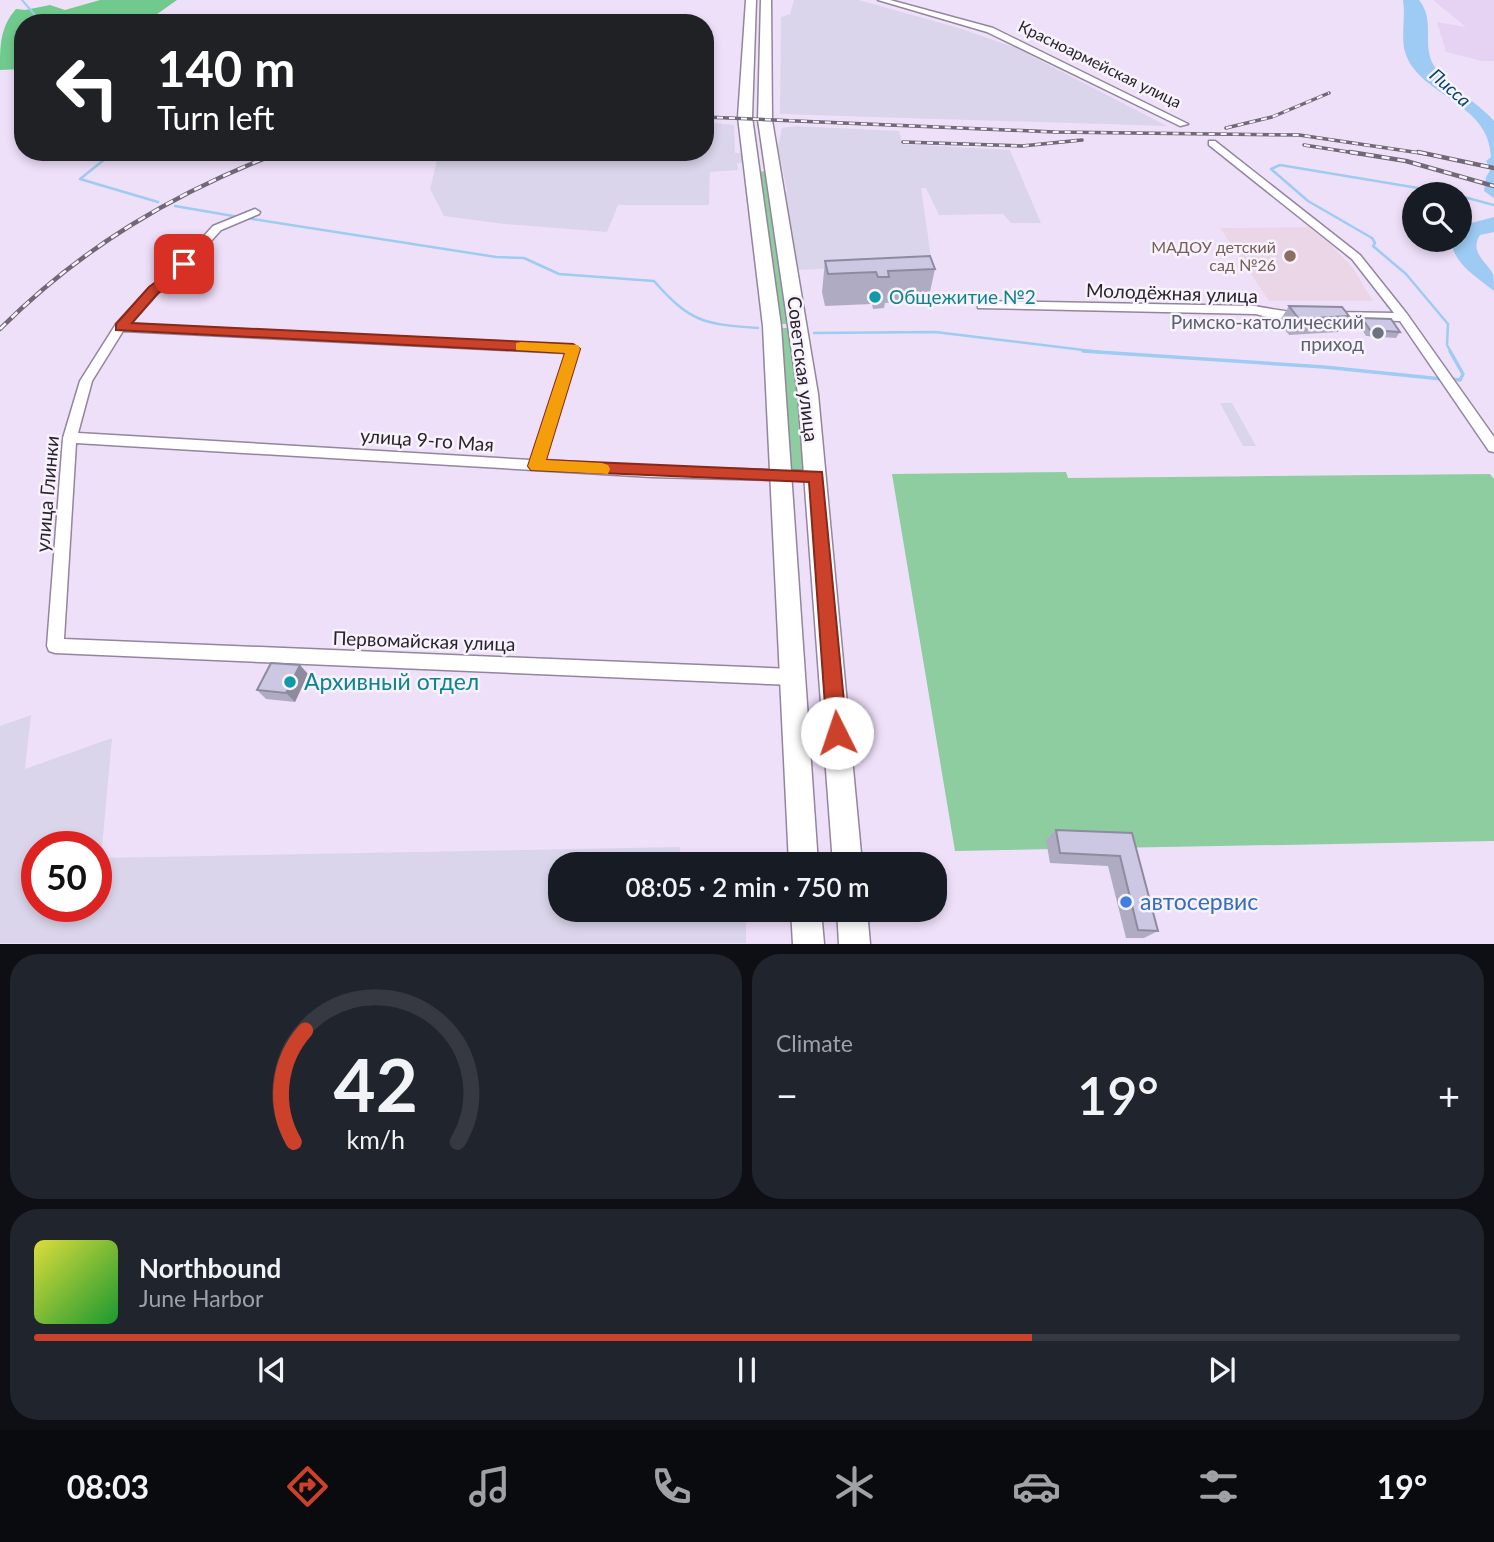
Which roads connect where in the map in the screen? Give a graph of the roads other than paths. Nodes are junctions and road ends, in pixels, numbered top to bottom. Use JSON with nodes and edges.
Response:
{"nodes":[{"id":1,"x":751,"y":0,"type":"edge"},
{"id":2,"x":766,"y":0,"type":"edge"},
{"id":3,"x":882,"y":0,"type":"edge"},
{"id":4,"x":1183,"y":124,"type":"dead end"},
{"id":5,"x":1212,"y":144,"type":"dead end"},
{"id":6,"x":762,"y":170,"type":"junction"},
{"id":7,"x":255,"y":212,"type":"dead end"},
{"id":8,"x":982,"y":305,"type":"dead end"},
{"id":9,"x":1310,"y":316,"type":"edge"},
{"id":10,"x":1324,"y":316,"type":"edge"},
{"id":11,"x":1403,"y":317,"type":"junction"},
{"id":12,"x":772,"y":326,"type":"junction"},
{"id":13,"x":799,"y":326,"type":"junction"},
{"id":14,"x":121,"y":327,"type":"junction"},
{"id":15,"x":70,"y":438,"type":"junction"},
{"id":16,"x":1494,"y":447,"type":"edge"},
{"id":17,"x":536,"y":466,"type":"junction"},
{"id":18,"x":781,"y":475,"type":"junction"},
{"id":19,"x":817,"y":476,"type":"junction"},
{"id":20,"x":55,"y":646,"type":"joint"},
{"id":21,"x":792,"y":677,"type":"junction"},
{"id":22,"x":803,"y":852,"type":"edge"},
{"id":23,"x":847,"y":852,"type":"edge"},
{"id":24,"x":807,"y":922,"type":"edge"},
{"id":25,"x":853,"y":922,"type":"edge"},
{"id":26,"x":808,"y":943,"type":"edge"},
{"id":27,"x":855,"y":943,"type":"edge"}],
"edges":[{"from":1,"to":6,"type":"main road","name":"Советская улица"},
{"from":2,"to":6,"type":"main road","name":"Советская улица"},
{"from":3,"to":4,"type":"street","name":"Красноармейская улица"},
{"from":5,"to":11,"type":"street"},
{"from":6,"to":12,"type":"main road","name":"Советская улица"},
{"from":6,"to":13,"type":"main road","name":"Советская улица"},
{"from":7,"to":14,"type":"street","name":"улица Глинки"},
{"from":8,"to":9,"type":"street","name":"Молодёжная улица"},
{"from":10,"to":11,"type":"street"},
{"from":11,"to":16,"type":"street"},
{"from":12,"to":13,"type":"street"},
{"from":12,"to":18,"type":"main road","name":"Советская улица"},
{"from":13,"to":19,"type":"main road","name":"Советская улица"},
{"from":14,"to":15,"type":"street","name":"улица Глинки"},
{"from":14,"to":17,"type":"street"},
{"from":15,"to":17,"type":"street","name":"улица 9-го Мая"},
{"from":15,"to":20,"type":"street","name":"улица Глинки"},
{"from":17,"to":18,"type":"street","name":"улица 9-го Мая"},
{"from":18,"to":19,"type":"street","name":"улица 9-го Мая"},
{"from":18,"to":21,"type":"main road","name":"Советская улица"},
{"from":19,"to":23,"type":"main road","name":"Советская улица"},
{"from":20,"to":21,"type":"street","name":"Первомайская улица"},
{"from":21,"to":22,"type":"main road","name":"Советская улица"},
{"from":24,"to":26,"type":"main road"},
{"from":25,"to":27,"type":"main road"}]}
